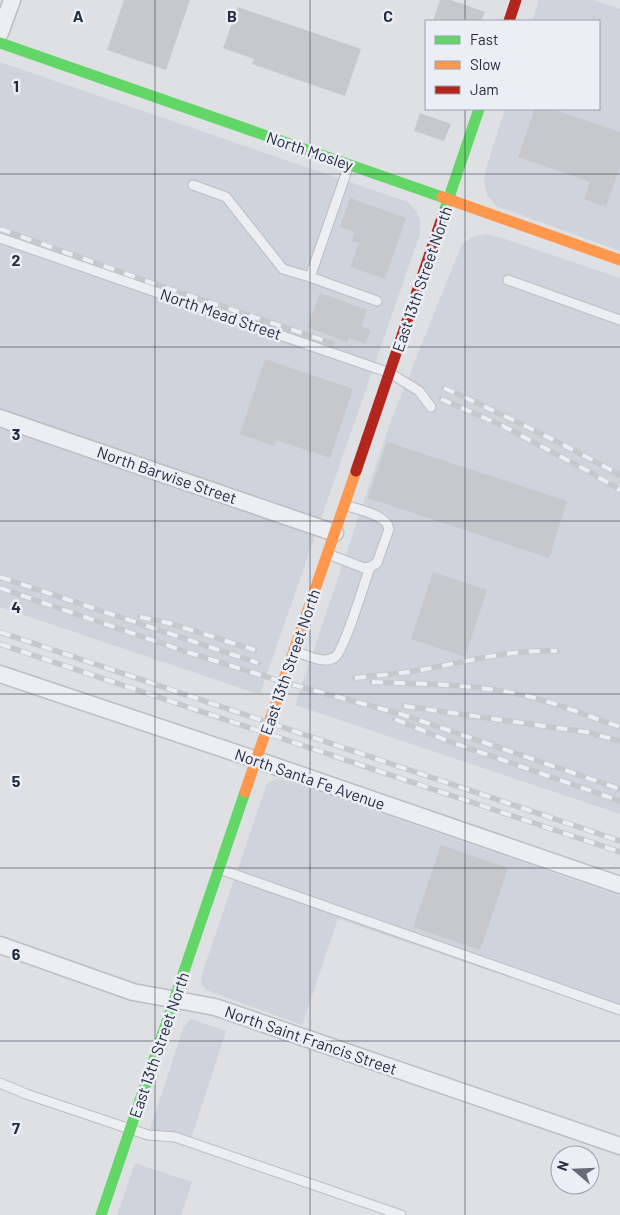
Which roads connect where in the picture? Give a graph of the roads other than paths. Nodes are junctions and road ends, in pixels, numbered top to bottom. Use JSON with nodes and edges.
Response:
{"nodes":[{"id":1,"x":12,"y":0,"type":"edge"},
{"id":2,"x":516,"y":0,"type":"edge"},
{"id":3,"x":509,"y":20,"type":"edge"},
{"id":4,"x":0,"y":34,"type":"edge"},
{"id":5,"x":0,"y":43,"type":"edge"},
{"id":6,"x":480,"y":110,"type":"edge"},
{"id":7,"x":350,"y":164,"type":"junction"},
{"id":8,"x":193,"y":185,"type":"dead end"},
{"id":9,"x":449,"y":199,"type":"junction"},
{"id":10,"x":0,"y":238,"type":"edge"},
{"id":11,"x":620,"y":260,"type":"edge"},
{"id":12,"x":310,"y":278,"type":"junction"},
{"id":13,"x":508,"y":280,"type":"dead end"},
{"id":14,"x":377,"y":301,"type":"dead end"},
{"id":15,"x":620,"y":320,"type":"edge"},
{"id":16,"x":390,"y":373,"type":"junction"},
{"id":17,"x":431,"y":407,"type":"dead end"},
{"id":18,"x":0,"y":418,"type":"edge"},
{"id":19,"x":344,"y":505,"type":"junction"},
{"id":20,"x":335,"y":533,"type":"junction"},
{"id":21,"x":327,"y":554,"type":"junction"},
{"id":22,"x":370,"y":567,"type":"junction"},
{"id":23,"x":294,"y":650,"type":"junction"},
{"id":24,"x":0,"y":674,"type":"edge"},
{"id":25,"x":257,"y":760,"type":"junction"},
{"id":26,"x":219,"y":869,"type":"junction"},
{"id":27,"x":620,"y":885,"type":"edge"},
{"id":28,"x":0,"y":945,"type":"edge"},
{"id":29,"x":174,"y":1000,"type":"junction"},
{"id":30,"x":620,"y":1010,"type":"edge"},
{"id":31,"x":0,"y":1083,"type":"edge"},
{"id":32,"x":130,"y":1129,"type":"junction"},
{"id":33,"x":620,"y":1146,"type":"edge"},
{"id":34,"x":101,"y":1215,"type":"edge"},
{"id":35,"x":401,"y":1215,"type":"edge"}],
"edges":[{"from":1,"to":4,"type":"street"},
{"from":2,"to":3,"type":"main road"},
{"from":5,"to":7,"type":"main road","name":"North Mosley"},
{"from":6,"to":9,"type":"main road","name":"East 13th Street North"},
{"from":7,"to":9,"type":"main road","name":"North Mosley"},
{"from":7,"to":12,"type":"lane"},
{"from":8,"to":12,"type":"lane"},
{"from":9,"to":11,"type":"main road","name":"North Mosley"},
{"from":9,"to":16,"type":"main road","name":"East 13th Street North"},
{"from":10,"to":16,"type":"lane","name":"North Mead Street"},
{"from":12,"to":14,"type":"lane"},
{"from":13,"to":15,"type":"lane"},
{"from":16,"to":17,"type":"lane","name":"North Mead Street"},
{"from":16,"to":19,"type":"main road","name":"East 13th Street North"},
{"from":18,"to":20,"type":"street","name":"North Barwise Street"},
{"from":19,"to":20,"type":"main road","name":"East 13th Street North"},
{"from":19,"to":22,"type":"lane"},
{"from":20,"to":21,"type":"main road","name":"East 13th Street North"},
{"from":21,"to":22,"type":"lane"},
{"from":21,"to":23,"type":"main road","name":"East 13th Street North"},
{"from":22,"to":23,"type":"lane"},
{"from":23,"to":25,"type":"main road","name":"East 13th Street North"},
{"from":24,"to":25,"type":"street","name":"North Santa Fe Avenue"},
{"from":25,"to":26,"type":"main road","name":"East 13th Street North"},
{"from":25,"to":27,"type":"street","name":"North Santa Fe Avenue"},
{"from":26,"to":29,"type":"main road","name":"East 13th Street North"},
{"from":26,"to":30,"type":"lane"},
{"from":28,"to":29,"type":"street","name":"North Saint Francis Street"},
{"from":29,"to":32,"type":"main road","name":"East 13th Street North"},
{"from":29,"to":33,"type":"street","name":"North Saint Francis Street"},
{"from":31,"to":32,"type":"lane"},
{"from":32,"to":34,"type":"main road","name":"East 13th Street North"},
{"from":32,"to":35,"type":"lane"}]}
